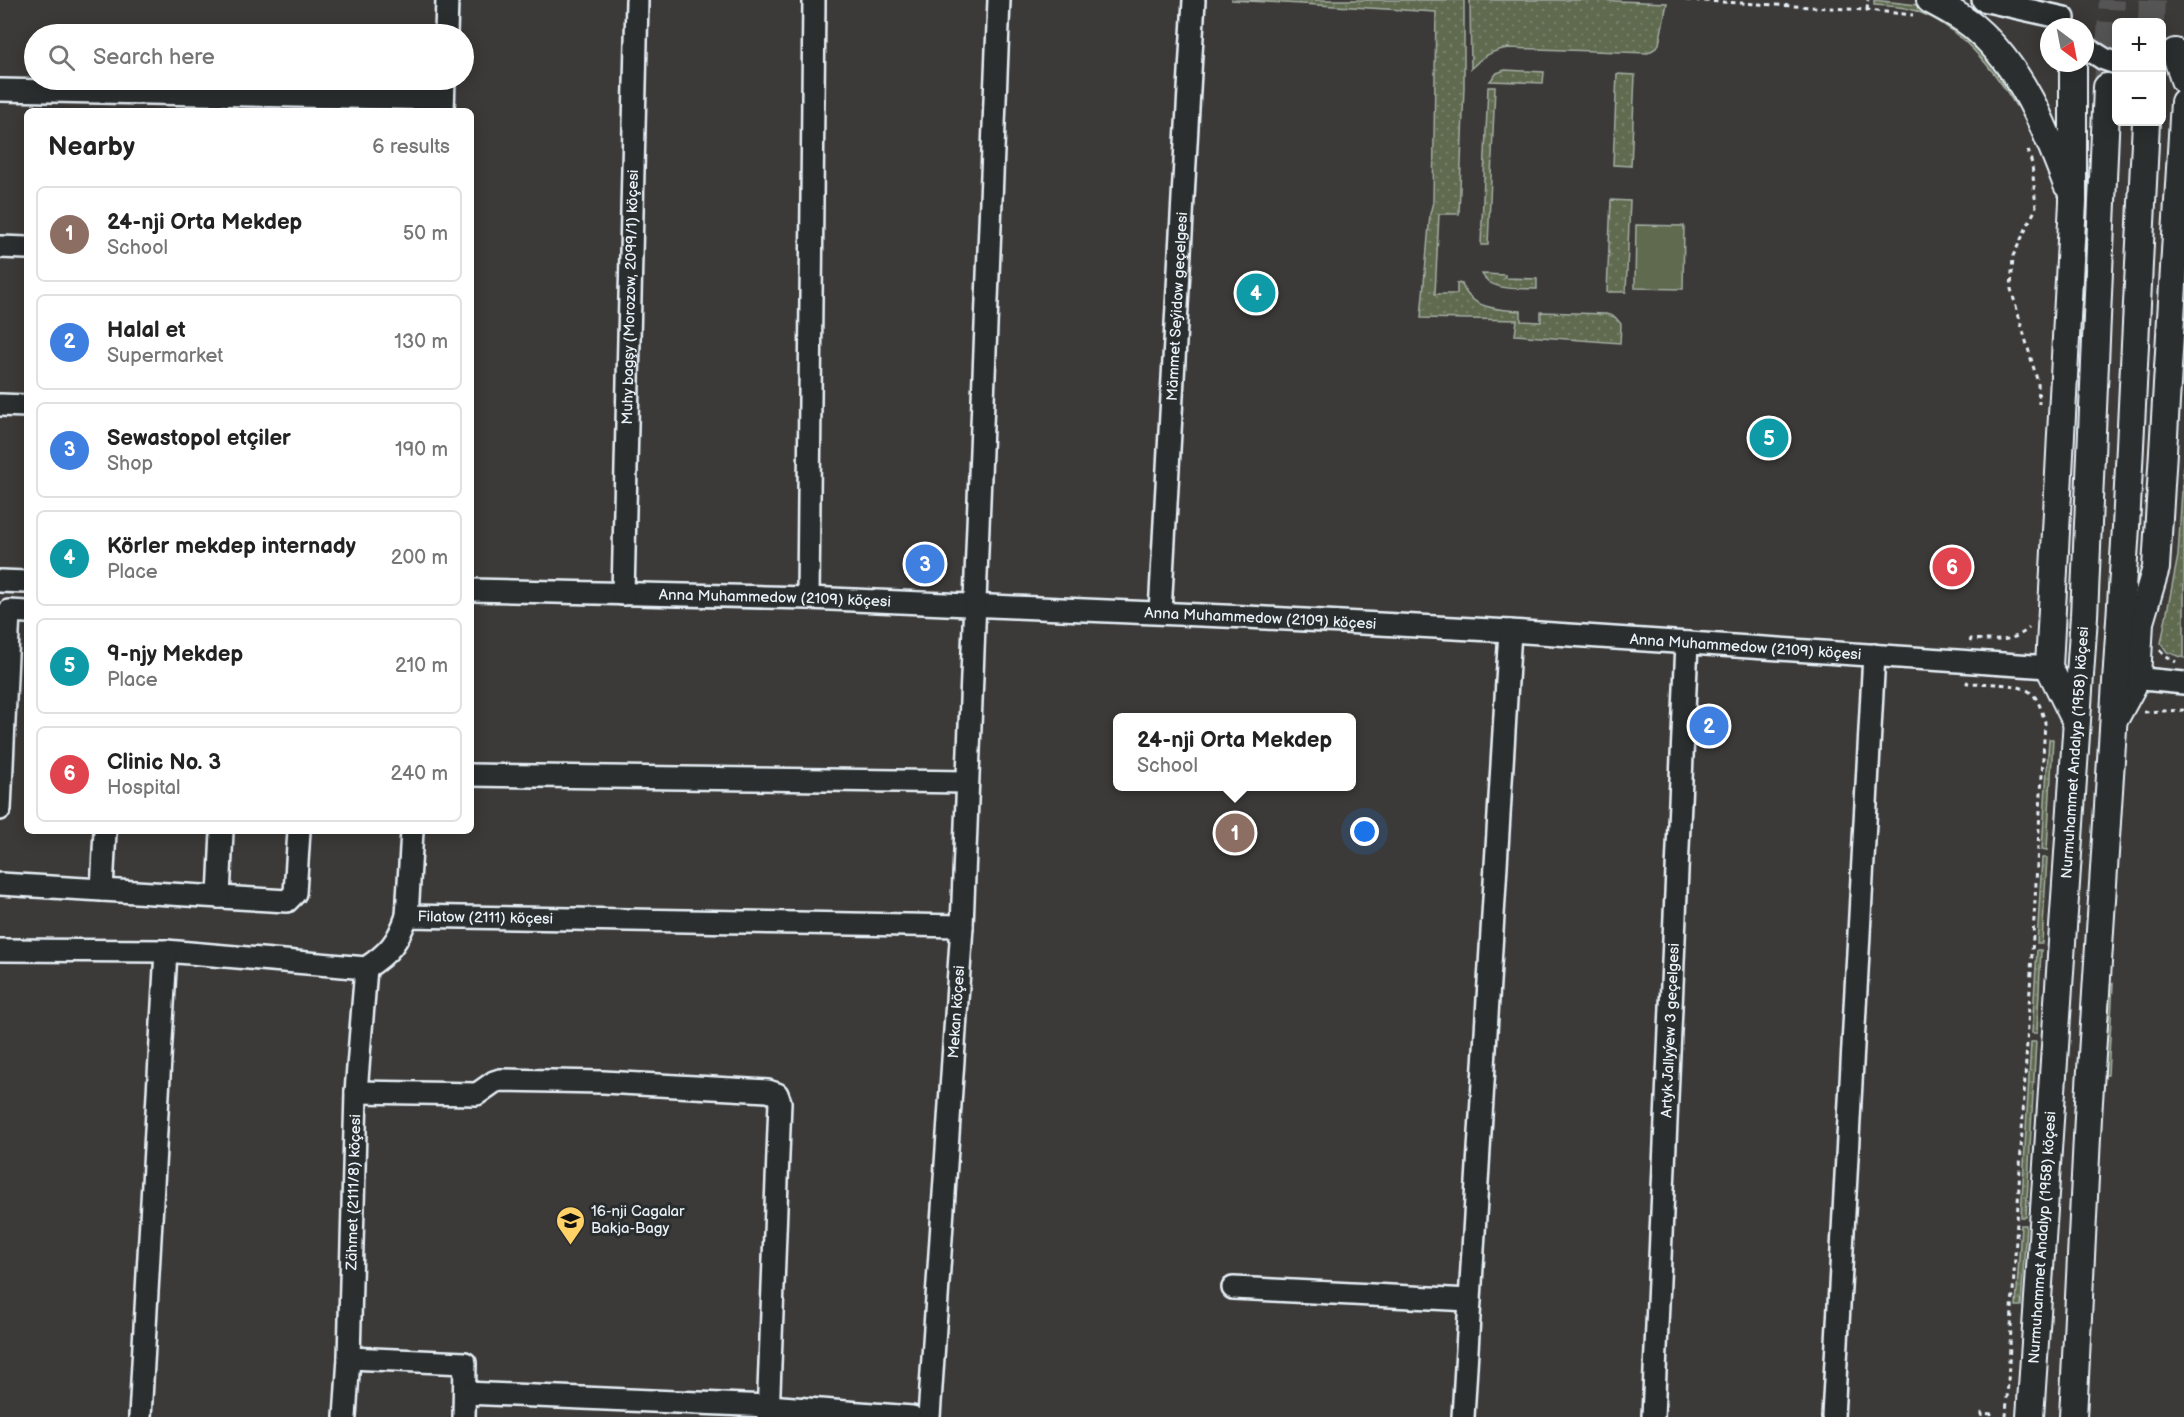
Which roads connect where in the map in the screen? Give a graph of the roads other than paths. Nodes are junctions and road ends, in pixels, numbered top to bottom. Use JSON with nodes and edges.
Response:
{"nodes":[{"id":1,"x":447,"y":0,"type":"edge"},
{"id":2,"x":637,"y":0,"type":"edge"},
{"id":3,"x":814,"y":0,"type":"edge"},
{"id":4,"x":999,"y":0,"type":"edge"},
{"id":5,"x":1194,"y":0,"type":"edge"},
{"id":6,"x":1983,"y":0,"type":"edge"},
{"id":7,"x":1927,"y":9,"type":"edge"},
{"id":8,"x":2064,"y":15,"type":"edge"},
{"id":9,"x":446,"y":24,"type":"edge"},
{"id":10,"x":2174,"y":52,"type":"edge"},
{"id":11,"x":2094,"y":53,"type":"edge"},
{"id":12,"x":2112,"y":62,"type":"edge"},
{"id":13,"x":2073,"y":72,"type":"edge"},
{"id":14,"x":2184,"y":80,"type":"edge"},
{"id":15,"x":2107,"y":87,"type":"tunnel mouth"},
{"id":16,"x":0,"y":90,"type":"edge"},
{"id":17,"x":444,"y":96,"type":"edge"},
{"id":18,"x":2184,"y":102,"type":"edge"},
{"id":19,"x":2146,"y":126,"type":"edge"},
{"id":20,"x":2182,"y":154,"type":"edge"},
{"id":21,"x":2073,"y":202,"type":"junction"},
{"id":22,"x":0,"y":247,"type":"edge"},
{"id":23,"x":24,"y":248,"type":"edge"},
{"id":24,"x":0,"y":405,"type":"edge"},
{"id":25,"x":24,"y":406,"type":"edge"},
{"id":26,"x":2086,"y":532,"type":"junction"},
{"id":27,"x":2054,"y":572,"type":"junction"},
{"id":28,"x":0,"y":581,"type":"edge"},
{"id":29,"x":24,"y":582,"type":"edge"},
{"id":30,"x":474,"y":590,"type":"edge"},
{"id":31,"x":623,"y":594,"type":"junction"},
{"id":32,"x":808,"y":598,"type":"junction"},
{"id":33,"x":974,"y":605,"type":"junction"},
{"id":34,"x":24,"y":612,"type":"edge"},
{"id":35,"x":1160,"y":612,"type":"junction"},
{"id":36,"x":2084,"y":616,"type":"junction"},
{"id":37,"x":1510,"y":631,"type":"junction"},
{"id":38,"x":1687,"y":643,"type":"junction"},
{"id":39,"x":1874,"y":655,"type":"junction"},
{"id":40,"x":2049,"y":667,"type":"junction"},
{"id":41,"x":2126,"y":677,"type":"junction"},
{"id":42,"x":2184,"y":683,"type":"edge"},
{"id":43,"x":2077,"y":724,"type":"junction"},
{"id":44,"x":474,"y":775,"type":"edge"},
{"id":45,"x":967,"y":782,"type":"junction"},
{"id":46,"x":0,"y":809,"type":"edge"},
{"id":47,"x":105,"y":834,"type":"edge"},
{"id":48,"x":222,"y":834,"type":"edge"},
{"id":49,"x":298,"y":834,"type":"edge"},
{"id":50,"x":412,"y":834,"type":"edge"},
{"id":51,"x":0,"y":884,"type":"edge"},
{"id":52,"x":102,"y":890,"type":"junction"},
{"id":53,"x":219,"y":897,"type":"junction"},
{"id":54,"x":407,"y":916,"type":"junction"},
{"id":55,"x":962,"y":926,"type":"junction"},
{"id":56,"x":0,"y":950,"type":"edge"},
{"id":57,"x":166,"y":951,"type":"junction"},
{"id":58,"x":366,"y":968,"type":"junction"},
{"id":59,"x":357,"y":1092,"type":"junction"},
{"id":60,"x":1233,"y":1288,"type":"dead end"},
{"id":61,"x":1470,"y":1300,"type":"junction"},
{"id":62,"x":349,"y":1358,"type":"junction"},
{"id":63,"x":465,"y":1393,"type":"junction"},
{"id":64,"x":659,"y":1409,"type":"edge"},
{"id":65,"x":768,"y":1412,"type":"edge"},
{"id":66,"x":140,"y":1417,"type":"edge"},
{"id":67,"x":345,"y":1417,"type":"edge"},
{"id":68,"x":464,"y":1417,"type":"edge"},
{"id":69,"x":912,"y":1417,"type":"edge"},
{"id":70,"x":929,"y":1417,"type":"edge"},
{"id":71,"x":1463,"y":1417,"type":"edge"},
{"id":72,"x":1653,"y":1417,"type":"edge"},
{"id":73,"x":1833,"y":1417,"type":"edge"},
{"id":74,"x":2030,"y":1417,"type":"edge"},
{"id":75,"x":2073,"y":1417,"type":"edge"}],
"edges":[{"from":1,"to":9,"type":"street"},
{"from":2,"to":31,"type":"street","name":"Muhy bagşy (Morozow, 2099/1) köçesi"},
{"from":3,"to":32,"type":"street"},
{"from":4,"to":33,"type":"street","name":"Mekan köçesi"},
{"from":5,"to":35,"type":"street","name":"Mämmet Seýidow geçelgesi"},
{"from":6,"to":8,"type":"street"},
{"from":7,"to":21,"type":"main road"},
{"from":10,"to":14,"type":"main road"},
{"from":11,"to":12,"type":"street"},
{"from":13,"to":21,"type":"main road"},
{"from":15,"to":26,"type":"main road","name":"Nurmuhammet Andalyp (1958) köçesi"},
{"from":16,"to":17,"type":"street"},
{"from":18,"to":20,"type":"main road"},
{"from":19,"to":41,"type":"main road"},
{"from":20,"to":41,"type":"main road"},
{"from":21,"to":27,"type":"main road"},
{"from":22,"to":23,"type":"street"},
{"from":24,"to":25,"type":"street"},
{"from":26,"to":27,"type":"main road"},
{"from":26,"to":36,"type":"main road","name":"Nurmuhammet Andalyp (1958) köçesi"},
{"from":27,"to":36,"type":"main road"},
{"from":27,"to":40,"type":"main road"},
{"from":28,"to":29,"type":"street"},
{"from":30,"to":31,"type":"street","name":"Anna Muhammedow (2109) köçesi"},
{"from":31,"to":32,"type":"street","name":"Anna Muhammedow (2109) köçesi"},
{"from":32,"to":33,"type":"street","name":"Anna Muhammedow (2109) köçesi"},
{"from":33,"to":35,"type":"street","name":"Anna Muhammedow (2109) köçesi"},
{"from":33,"to":45,"type":"street","name":"Mekan köçesi"},
{"from":34,"to":46,"type":"street"},
{"from":35,"to":37,"type":"street","name":"Anna Muhammedow (2109) köçesi"},
{"from":36,"to":43,"type":"main road","name":"Nurmuhammet Andalyp (1958) köçesi"},
{"from":37,"to":38,"type":"street","name":"Anna Muhammedow (2109) köçesi"},
{"from":37,"to":61,"type":"street"},
{"from":38,"to":39,"type":"street","name":"Anna Muhammedow (2109) köçesi"},
{"from":38,"to":72,"type":"street","name":"Artyk Jallyýew 3 geçelgesi"},
{"from":39,"to":40,"type":"street","name":"Anna Muhammedow (2109) köçesi"},
{"from":39,"to":73,"type":"street"},
{"from":40,"to":43,"type":"main road"},
{"from":41,"to":42,"type":"street"},
{"from":41,"to":75,"type":"main road"},
{"from":43,"to":74,"type":"main road","name":"Nurmuhammet Andalyp (1958) köçesi"},
{"from":44,"to":45,"type":"street"},
{"from":45,"to":55,"type":"street","name":"Mekan köçesi"},
{"from":47,"to":52,"type":"street"},
{"from":48,"to":53,"type":"street"},
{"from":49,"to":53,"type":"street"},
{"from":50,"to":54,"type":"street"},
{"from":51,"to":52,"type":"street"},
{"from":52,"to":53,"type":"street"},
{"from":54,"to":55,"type":"street","name":"Filatow (2111) köçesi"},
{"from":54,"to":58,"type":"street","name":"Filatow (2111) köçesi"},
{"from":55,"to":70,"type":"street","name":"Mekan köçesi"},
{"from":56,"to":57,"type":"street"},
{"from":57,"to":58,"type":"street"},
{"from":57,"to":66,"type":"street"},
{"from":58,"to":59,"type":"street","name":"Zähmet (2111/8) köçesi"},
{"from":59,"to":62,"type":"street","name":"Zähmet (2111/8) köçesi"},
{"from":59,"to":65,"type":"street"},
{"from":60,"to":61,"type":"street"},
{"from":61,"to":71,"type":"street"},
{"from":62,"to":63,"type":"street"},
{"from":62,"to":67,"type":"street","name":"Zähmet (2111/8) köçesi"},
{"from":63,"to":64,"type":"street"},
{"from":63,"to":68,"type":"street"},
{"from":64,"to":65,"type":"street"},
{"from":65,"to":69,"type":"street"}]}
